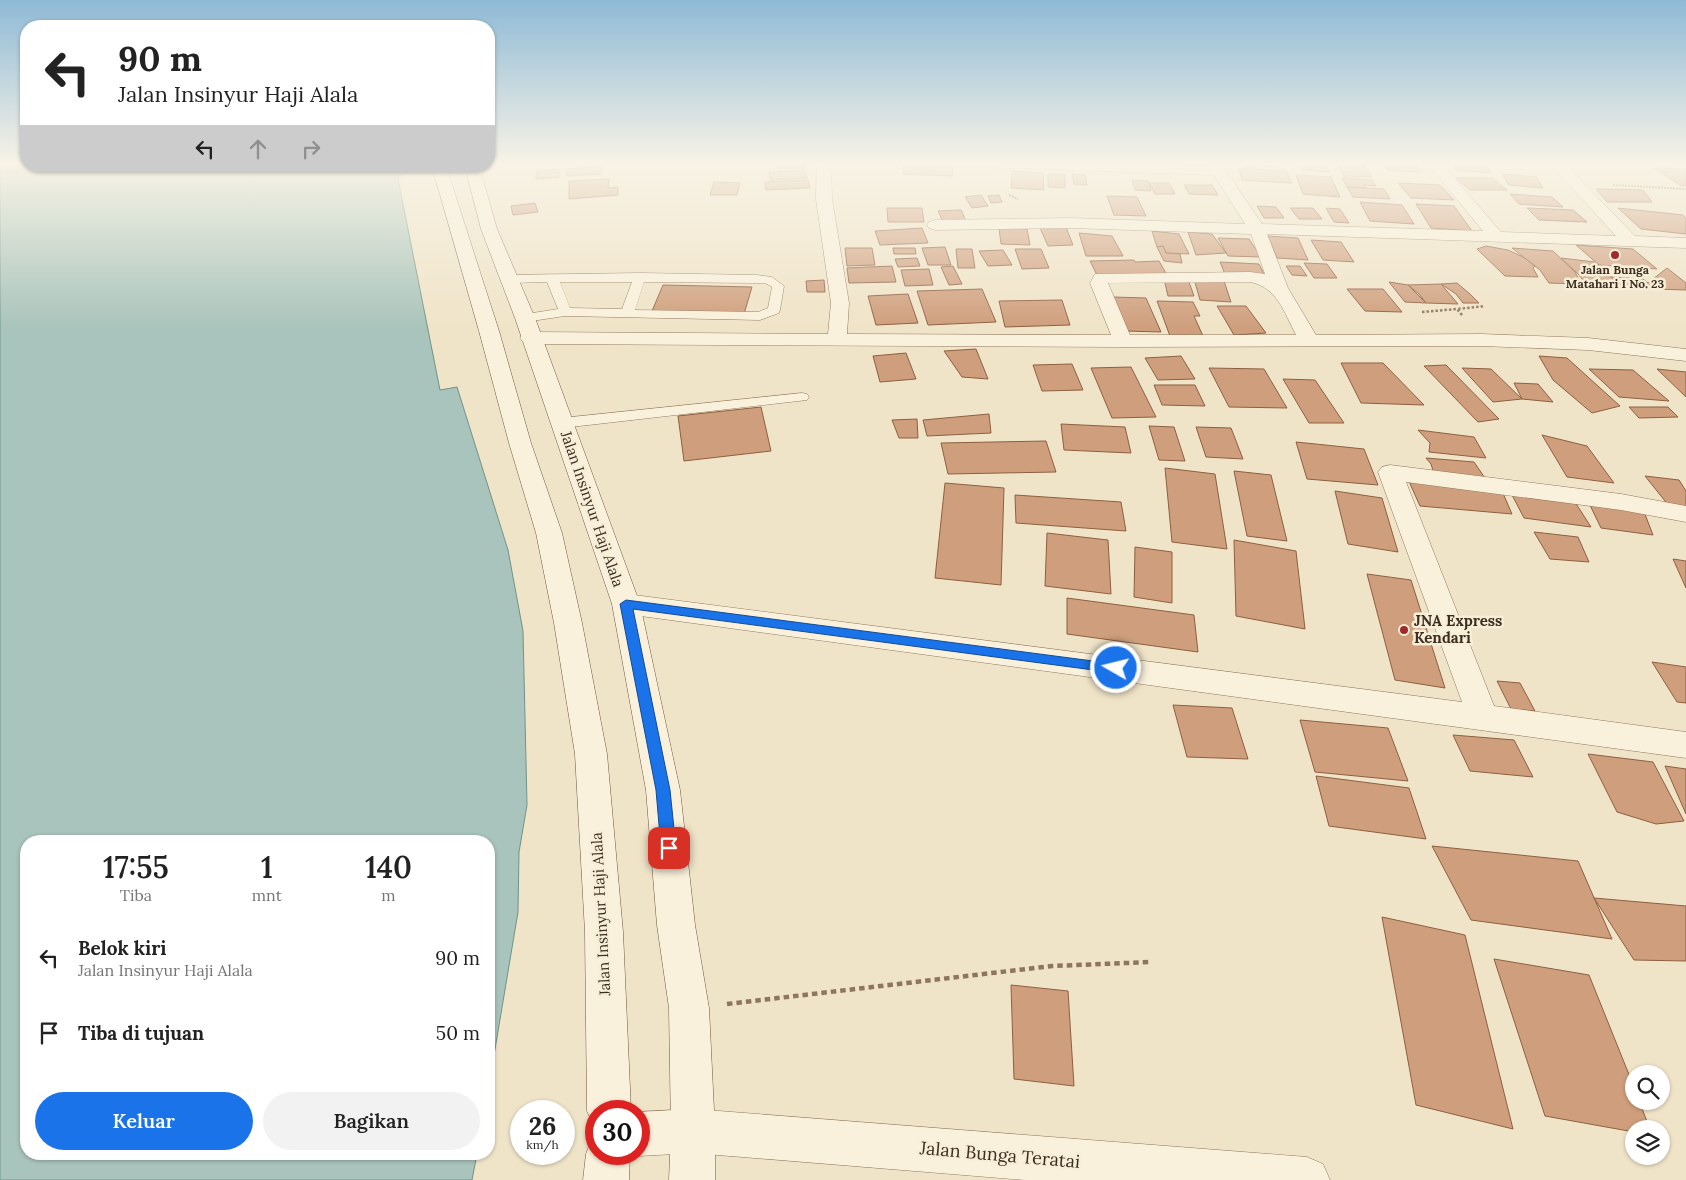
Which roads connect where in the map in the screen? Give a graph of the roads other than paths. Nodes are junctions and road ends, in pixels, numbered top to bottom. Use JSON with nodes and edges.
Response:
{"nodes":[{"id":1,"x":454,"y":217,"type":"edge"},
{"id":2,"x":487,"y":217,"type":"edge"},
{"id":3,"x":827,"y":217,"type":"edge"},
{"id":4,"x":1249,"y":217,"type":"edge"},
{"id":5,"x":1480,"y":217,"type":"edge"},
{"id":6,"x":1607,"y":217,"type":"edge"},
{"id":7,"x":935,"y":225,"type":"dead end"},
{"id":8,"x":1257,"y":229,"type":"junction"},
{"id":9,"x":1497,"y":238,"type":"junction"},
{"id":10,"x":1630,"y":241,"type":"junction"},
{"id":11,"x":1686,"y":243,"type":"edge"},
{"id":12,"x":640,"y":277,"type":"junction"},
{"id":13,"x":552,"y":278,"type":"junction"},
{"id":14,"x":510,"y":279,"type":"junction"},
{"id":15,"x":1279,"y":288,"type":"junction"},
{"id":16,"x":565,"y":312,"type":"junction"},
{"id":17,"x":627,"y":313,"type":"junction"},
{"id":18,"x":528,"y":328,"type":"junction"},
{"id":19,"x":838,"y":339,"type":"junction"},
{"id":20,"x":1310,"y":340,"type":"junction"},
{"id":21,"x":1123,"y":341,"type":"junction"},
{"id":22,"x":1686,"y":355,"type":"edge"},
{"id":23,"x":802,"y":397,"type":"dead end"},
{"id":24,"x":562,"y":423,"type":"junction"},
{"id":25,"x":1686,"y":514,"type":"edge"},
{"id":26,"x":626,"y":604,"type":"junction"},
{"id":27,"x":1483,"y":717,"type":"junction"},
{"id":28,"x":1686,"y":745,"type":"edge"},
{"id":29,"x":609,"y":1100,"type":"edge"},
{"id":30,"x":693,"y":1131,"type":"junction"},
{"id":31,"x":650,"y":1133,"type":"edge"},
{"id":32,"x":607,"y":1165,"type":"edge"},
{"id":33,"x":1298,"y":1179,"type":"edge"},
{"id":34,"x":606,"y":1180,"type":"edge"},
{"id":35,"x":692,"y":1180,"type":"edge"}],
"edges":[{"from":1,"to":29,"type":"street","name":"Jalan Insinyur Haji Alala"},
{"from":2,"to":14,"type":"street","name":"Jalan Insinyur Haji Alala"},
{"from":3,"to":19,"type":"street"},
{"from":4,"to":8,"type":"street"},
{"from":5,"to":9,"type":"street"},
{"from":6,"to":10,"type":"street"},
{"from":7,"to":8,"type":"street"},
{"from":8,"to":9,"type":"street"},
{"from":8,"to":15,"type":"street"},
{"from":9,"to":10,"type":"street"},
{"from":10,"to":11,"type":"street"},
{"from":12,"to":13,"type":"lane"},
{"from":12,"to":17,"type":"lane"},
{"from":12,"to":17,"type":"lane"},
{"from":13,"to":14,"type":"lane"},
{"from":13,"to":16,"type":"lane"},
{"from":14,"to":18,"type":"street","name":"Jalan Insinyur Haji Alala"},
{"from":15,"to":20,"type":"street"},
{"from":15,"to":21,"type":"street"},
{"from":16,"to":17,"type":"lane"},
{"from":16,"to":18,"type":"lane"},
{"from":18,"to":19,"type":"street"},
{"from":18,"to":24,"type":"street","name":"Jalan Insinyur Haji Alala"},
{"from":19,"to":21,"type":"street"},
{"from":20,"to":21,"type":"street"},
{"from":20,"to":22,"type":"street"},
{"from":23,"to":24,"type":"lane"},
{"from":24,"to":26,"type":"street","name":"Jalan Insinyur Haji Alala"},
{"from":25,"to":27,"type":"street"},
{"from":26,"to":27,"type":"street"},
{"from":26,"to":30,"type":"street","name":"Jalan Insinyur Haji Alala"},
{"from":27,"to":28,"type":"street"},
{"from":30,"to":31,"type":"street"},
{"from":30,"to":33,"type":"street","name":"Jalan Bunga Teratai"},
{"from":30,"to":35,"type":"street","name":"Jalan Insinyur Haji Alala"},
{"from":32,"to":34,"type":"street"}]}
